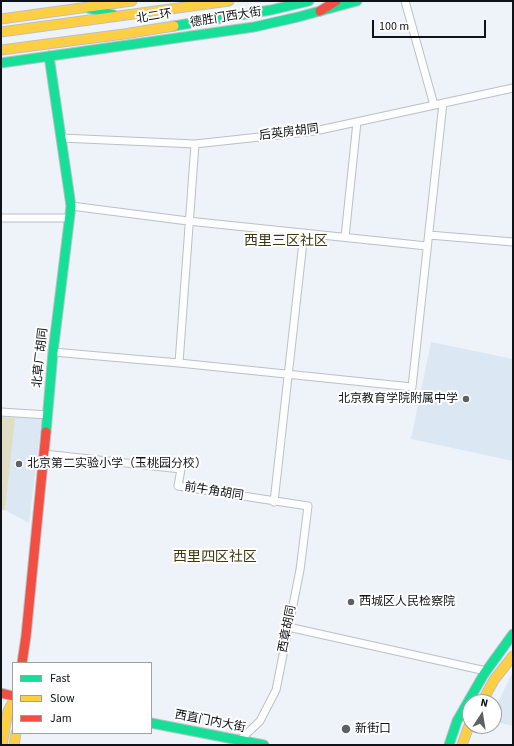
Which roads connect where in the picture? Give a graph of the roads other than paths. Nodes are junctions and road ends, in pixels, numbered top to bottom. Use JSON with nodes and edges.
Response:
{"nodes":[{"id":1,"x":132,"y":1,"type":"edge"},
{"id":2,"x":229,"y":1,"type":"edge"},
{"id":3,"x":309,"y":1,"type":"edge"},
{"id":4,"x":336,"y":1,"type":"edge"},
{"id":5,"x":357,"y":1,"type":"edge"},
{"id":6,"x":405,"y":1,"type":"edge"},
{"id":7,"x":88,"y":8,"type":"junction"},
{"id":8,"x":320,"y":11,"type":"junction"},
{"id":9,"x":119,"y":17,"type":"junction"},
{"id":10,"x":1,"y":19,"type":"edge"},
{"id":11,"x":1,"y":32,"type":"edge"},
{"id":12,"x":1,"y":50,"type":"edge"},
{"id":13,"x":49,"y":56,"type":"junction"},
{"id":14,"x":1,"y":63,"type":"edge"},
{"id":15,"x":513,"y":88,"type":"edge"},
{"id":16,"x":442,"y":103,"type":"junction"},
{"id":17,"x":434,"y":105,"type":"junction"},
{"id":18,"x":357,"y":122,"type":"junction"},
{"id":19,"x":61,"y":138,"type":"junction"},
{"id":20,"x":195,"y":144,"type":"junction"},
{"id":21,"x":71,"y":206,"type":"junction"},
{"id":22,"x":1,"y":218,"type":"edge"},
{"id":23,"x":70,"y":218,"type":"junction"},
{"id":24,"x":188,"y":221,"type":"junction"},
{"id":25,"x":304,"y":233,"type":"junction"},
{"id":26,"x":428,"y":235,"type":"junction"},
{"id":27,"x":345,"y":237,"type":"junction"},
{"id":28,"x":513,"y":242,"type":"edge"},
{"id":29,"x":427,"y":246,"type":"junction"},
{"id":30,"x":53,"y":352,"type":"junction"},
{"id":31,"x":179,"y":364,"type":"junction"},
{"id":32,"x":289,"y":375,"type":"junction"},
{"id":33,"x":1,"y":412,"type":"edge"},
{"id":34,"x":48,"y":415,"type":"junction"},
{"id":35,"x":44,"y":454,"type":"junction"},
{"id":36,"x":274,"y":502,"type":"junction"},
{"id":37,"x":308,"y":506,"type":"joint"},
{"id":38,"x":288,"y":627,"type":"junction"},
{"id":39,"x":513,"y":634,"type":"edge"},
{"id":40,"x":513,"y":656,"type":"edge"},
{"id":41,"x":22,"y":662,"type":"edge"},
{"id":42,"x":486,"y":671,"type":"junction"},
{"id":43,"x":1,"y":693,"type":"edge"},
{"id":44,"x":486,"y":694,"type":"edge"},
{"id":45,"x":12,"y":696,"type":"edge"},
{"id":46,"x":12,"y":704,"type":"edge"},
{"id":47,"x":152,"y":723,"type":"edge"},
{"id":48,"x":16,"y":734,"type":"edge"},
{"id":49,"x":466,"y":734,"type":"edge"},
{"id":50,"x":240,"y":740,"type":"junction"},
{"id":51,"x":2,"y":745,"type":"edge"},
{"id":52,"x":14,"y":745,"type":"edge"},
{"id":53,"x":264,"y":745,"type":"edge"},
{"id":54,"x":449,"y":745,"type":"edge"},
{"id":55,"x":462,"y":745,"type":"edge"}],
"edges":[{"from":1,"to":7,"type":"main road"},
{"from":2,"to":9,"type":"main road","name":"北二环"},
{"from":3,"to":12,"type":"main road","name":"北二环"},
{"from":4,"to":8,"type":"main road"},
{"from":5,"to":8,"type":"main road","name":"德胜门西大街"},
{"from":6,"to":17,"type":"street"},
{"from":7,"to":9,"type":"main road"},
{"from":7,"to":10,"type":"main road"},
{"from":8,"to":13,"type":"main road","name":"德胜门西大街"},
{"from":9,"to":11,"type":"main road","name":"北二环"},
{"from":13,"to":14,"type":"main road","name":"德胜门西大街"},
{"from":13,"to":19,"type":"main road","name":"北草厂胡同"},
{"from":15,"to":16,"type":"street","name":"后英房胡同"},
{"from":16,"to":17,"type":"street","name":"后英房胡同"},
{"from":16,"to":26,"type":"street"},
{"from":17,"to":18,"type":"street","name":"后英房胡同"},
{"from":18,"to":20,"type":"street","name":"后英房胡同"},
{"from":18,"to":27,"type":"street"},
{"from":19,"to":20,"type":"street","name":"后英房胡同"},
{"from":19,"to":21,"type":"main road","name":"北草厂胡同"},
{"from":20,"to":24,"type":"street"},
{"from":21,"to":23,"type":"main road","name":"北草厂胡同"},
{"from":21,"to":24,"type":"street"},
{"from":22,"to":23,"type":"street"},
{"from":23,"to":30,"type":"main road","name":"北草厂胡同"},
{"from":24,"to":25,"type":"street"},
{"from":24,"to":31,"type":"street"},
{"from":25,"to":27,"type":"street"},
{"from":25,"to":32,"type":"street"},
{"from":26,"to":28,"type":"street"},
{"from":26,"to":29,"type":"street"},
{"from":27,"to":29,"type":"street"},
{"from":29,"to":32,"type":"street"},
{"from":30,"to":31,"type":"street"},
{"from":30,"to":34,"type":"main road","name":"北草厂胡同"},
{"from":31,"to":32,"type":"street"},
{"from":32,"to":36,"type":"street"},
{"from":33,"to":34,"type":"street"},
{"from":34,"to":35,"type":"main road","name":"北草厂胡同"},
{"from":35,"to":36,"type":"street","name":"前牛角胡同"},
{"from":35,"to":41,"type":"main road","name":"北草厂胡同"},
{"from":36,"to":37,"type":"street","name":"前牛角胡同"},
{"from":37,"to":38,"type":"street","name":"西章胡同"},
{"from":38,"to":42,"type":"street"},
{"from":38,"to":50,"type":"street","name":"西章胡同"},
{"from":39,"to":42,"type":"main road"},
{"from":40,"to":44,"type":"main road"},
{"from":42,"to":54,"type":"main road"},
{"from":43,"to":45,"type":"main road"},
{"from":46,"to":51,"type":"main road"},
{"from":47,"to":50,"type":"main road","name":"西直门内大街"},
{"from":48,"to":52,"type":"main road"},
{"from":49,"to":55,"type":"main road"},
{"from":50,"to":53,"type":"main road","name":"西直门内大街"}]}
